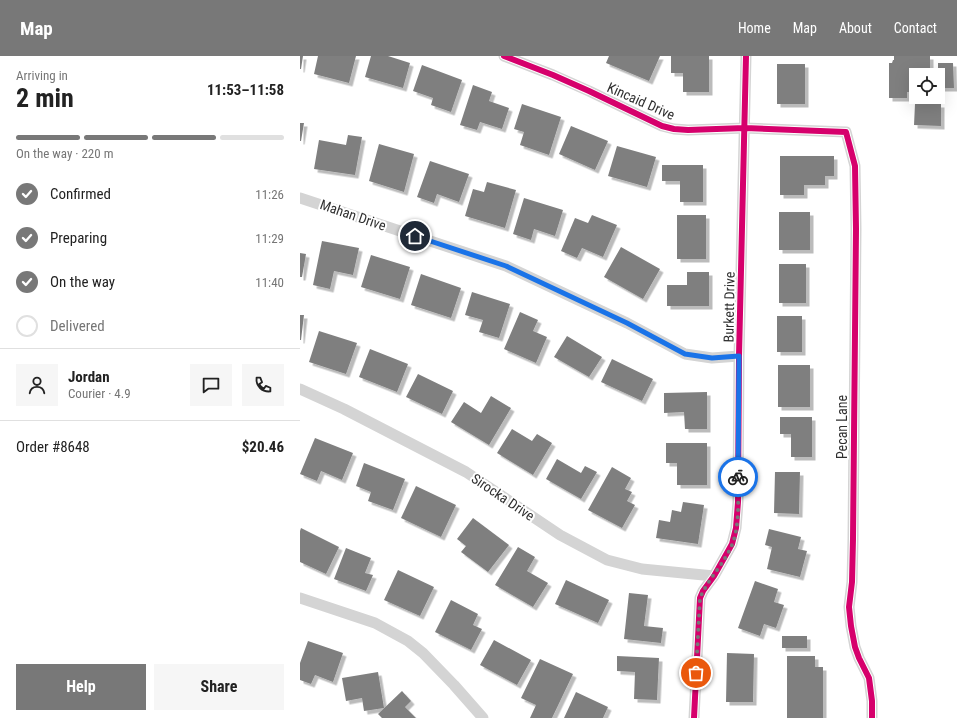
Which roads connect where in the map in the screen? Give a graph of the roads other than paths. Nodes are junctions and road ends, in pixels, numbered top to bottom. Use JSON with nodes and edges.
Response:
{"nodes":[{"id":1,"x":504,"y":56,"type":"edge"},
{"id":2,"x":746,"y":56,"type":"edge"},
{"id":3,"x":745,"y":128,"type":"junction"},
{"id":4,"x":846,"y":132,"type":"joint"},
{"id":5,"x":300,"y":198,"type":"edge"},
{"id":6,"x":739,"y":356,"type":"junction"},
{"id":7,"x":300,"y":389,"type":"edge"},
{"id":8,"x":714,"y":576,"type":"junction"},
{"id":9,"x":300,"y":598,"type":"edge"},
{"id":10,"x":483,"y":718,"type":"edge"},
{"id":11,"x":694,"y":718,"type":"edge"},
{"id":12,"x":872,"y":718,"type":"edge"}],
"edges":[{"from":1,"to":3,"type":"street","name":"Kincaid Drive"},
{"from":2,"to":3,"type":"street","name":"Burkett Drive"},
{"from":3,"to":4,"type":"street","name":"Kincaid Drive"},
{"from":3,"to":6,"type":"street","name":"Burkett Drive"},
{"from":4,"to":12,"type":"street","name":"Pecan Lane"},
{"from":5,"to":6,"type":"street","name":"Mahan Drive"},
{"from":6,"to":8,"type":"street","name":"Burkett Drive"},
{"from":7,"to":8,"type":"street","name":"Sirocka Drive"},
{"from":8,"to":11,"type":"street","name":"Burkett Drive"},
{"from":9,"to":10,"type":"street"}]}
